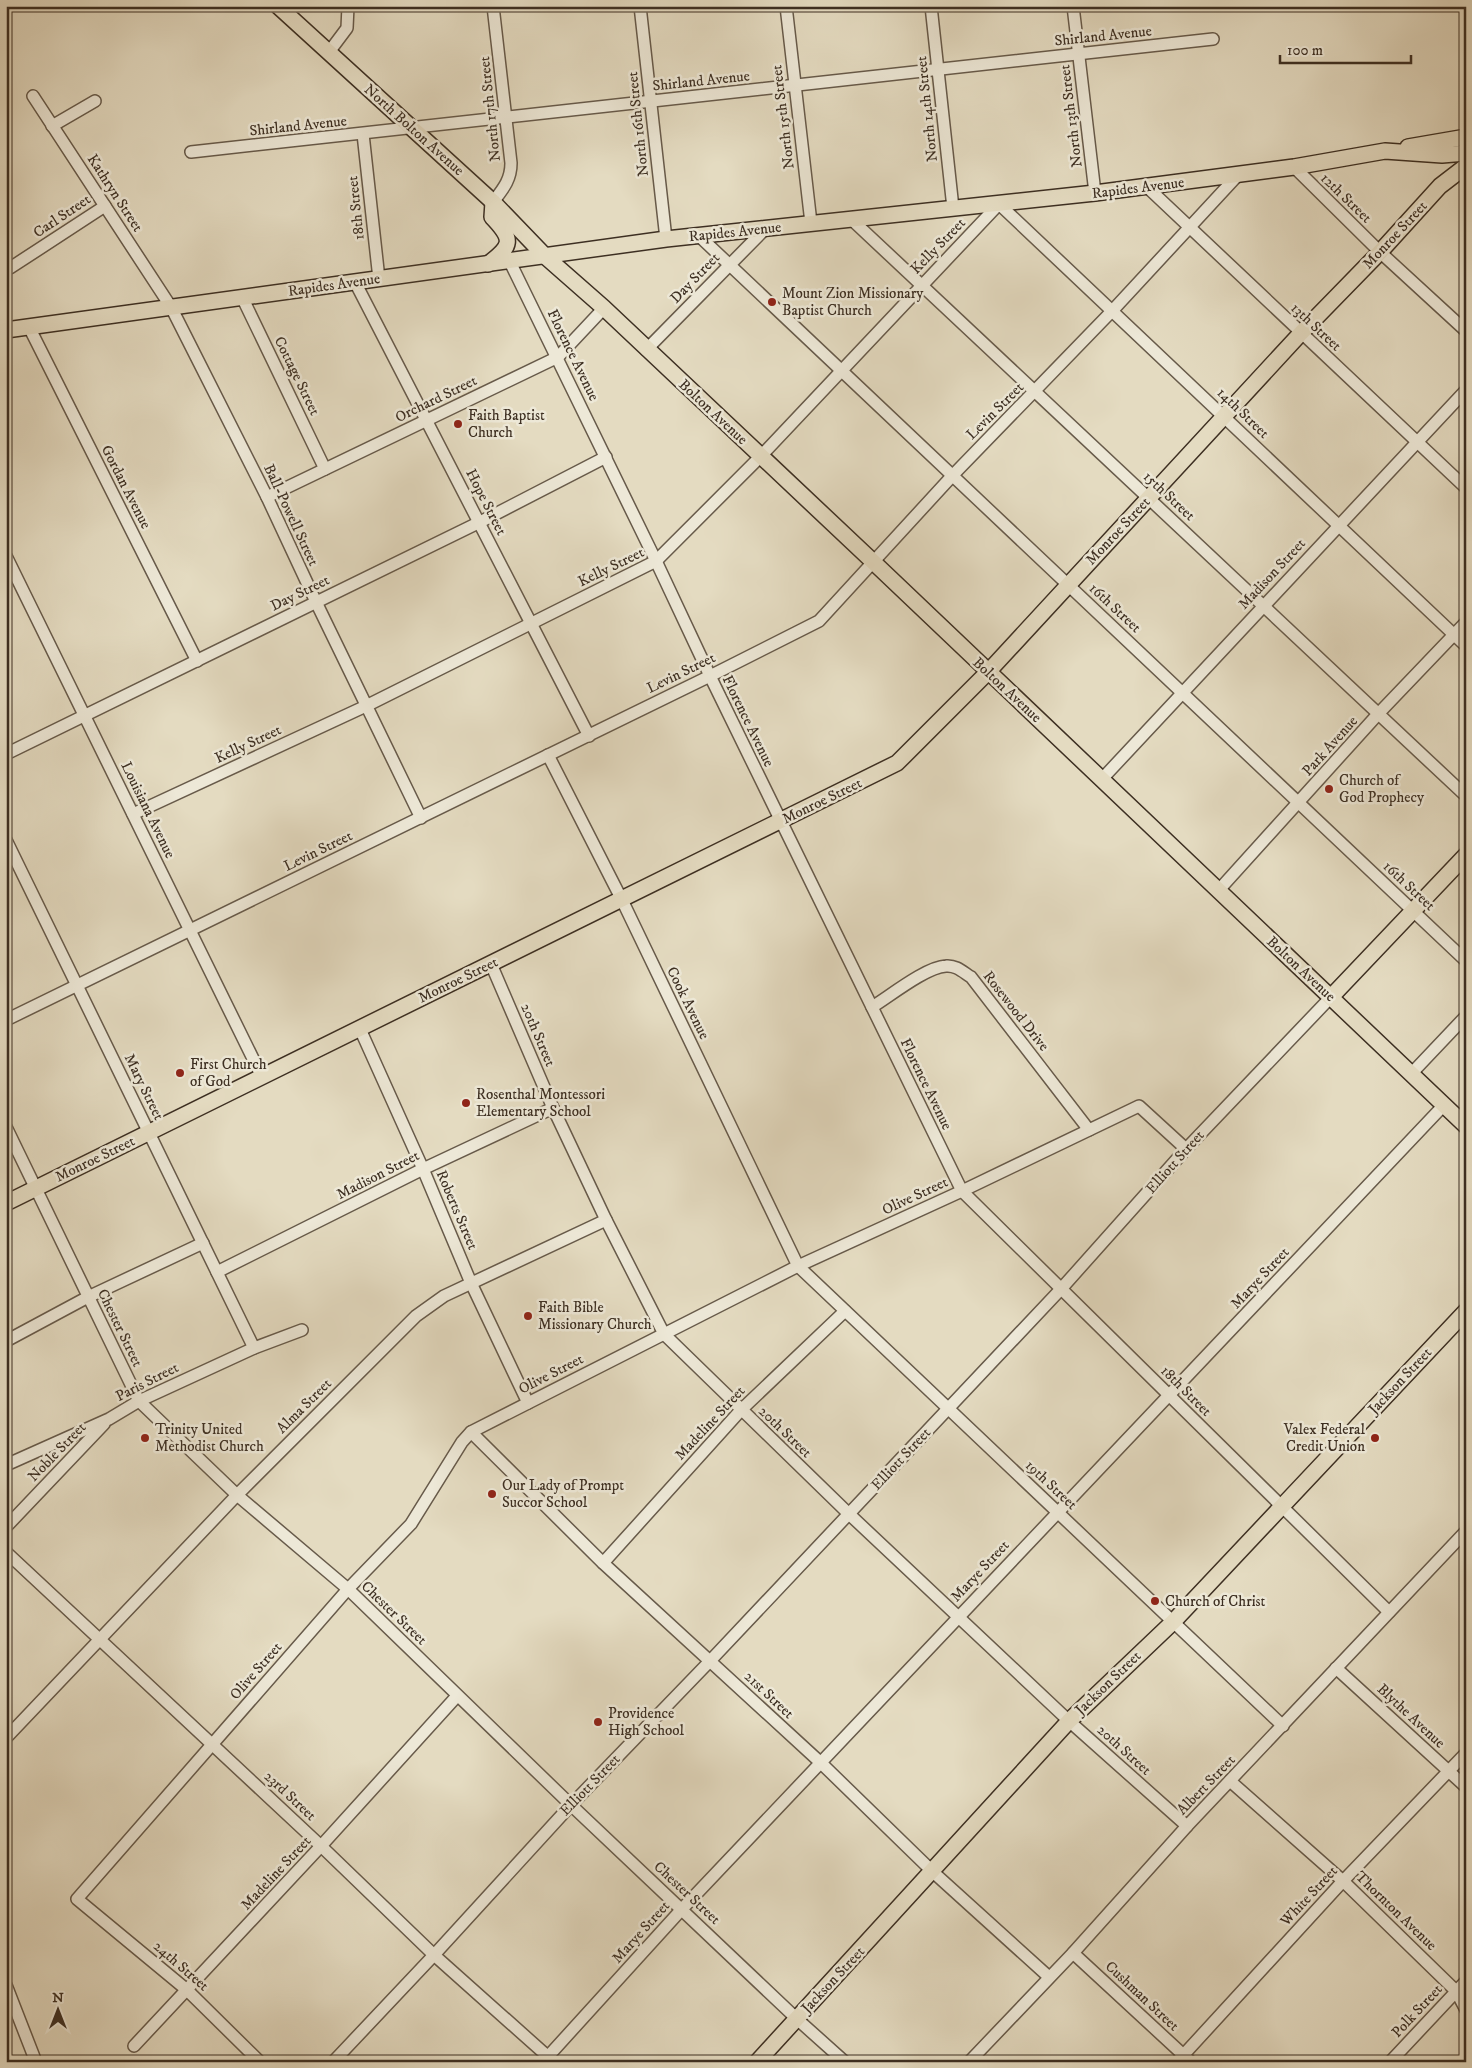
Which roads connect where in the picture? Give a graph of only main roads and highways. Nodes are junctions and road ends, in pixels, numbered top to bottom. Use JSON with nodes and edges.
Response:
{"nodes":[{"id":1,"x":278,"y":6,"type":"edge"},
{"id":2,"x":1466,"y":137,"type":"edge"},
{"id":3,"x":1385,"y":152,"type":"junction"},
{"id":4,"x":1466,"y":153,"type":"edge"},
{"id":5,"x":1466,"y":166,"type":"edge"},
{"id":6,"x":493,"y":202,"type":"junction"},
{"id":7,"x":546,"y":257,"type":"junction"},
{"id":8,"x":488,"y":265,"type":"junction"},
{"id":9,"x":6,"y":330,"type":"edge"},
{"id":10,"x":988,"y":672,"type":"junction"},
{"id":11,"x":1466,"y":855,"type":"edge"},
{"id":12,"x":1331,"y":997,"type":"junction"},
{"id":13,"x":1466,"y":1126,"type":"edge"},
{"id":14,"x":6,"y":1203,"type":"edge"},
{"id":15,"x":1466,"y":1310,"type":"edge"},
{"id":16,"x":757,"y":2062,"type":"edge"}],
"edges":[{"from":1,"to":6,"type":"main road","name":"North Bolton Avenue"},
{"from":2,"to":3,"type":"main road"},
{"from":3,"to":4,"type":"main road","name":"Rapides Avenue"},
{"from":3,"to":7,"type":"main road","name":"Rapides Avenue"},
{"from":5,"to":10,"type":"main road","name":"Monroe Street"},
{"from":6,"to":7,"type":"main road","name":"North Bolton Avenue"},
{"from":6,"to":8,"type":"main road"},
{"from":7,"to":8,"type":"main road","name":"Rapides Avenue"},
{"from":7,"to":10,"type":"main road","name":"Bolton Avenue"},
{"from":8,"to":9,"type":"main road","name":"Rapides Avenue"},
{"from":10,"to":12,"type":"main road","name":"Bolton Avenue"},
{"from":10,"to":14,"type":"main road","name":"Monroe Street"},
{"from":11,"to":12,"type":"main road","name":"Elliott Street"},
{"from":12,"to":13,"type":"main road","name":"Bolton Avenue"},
{"from":15,"to":16,"type":"main road","name":"Jackson Street"}]}
